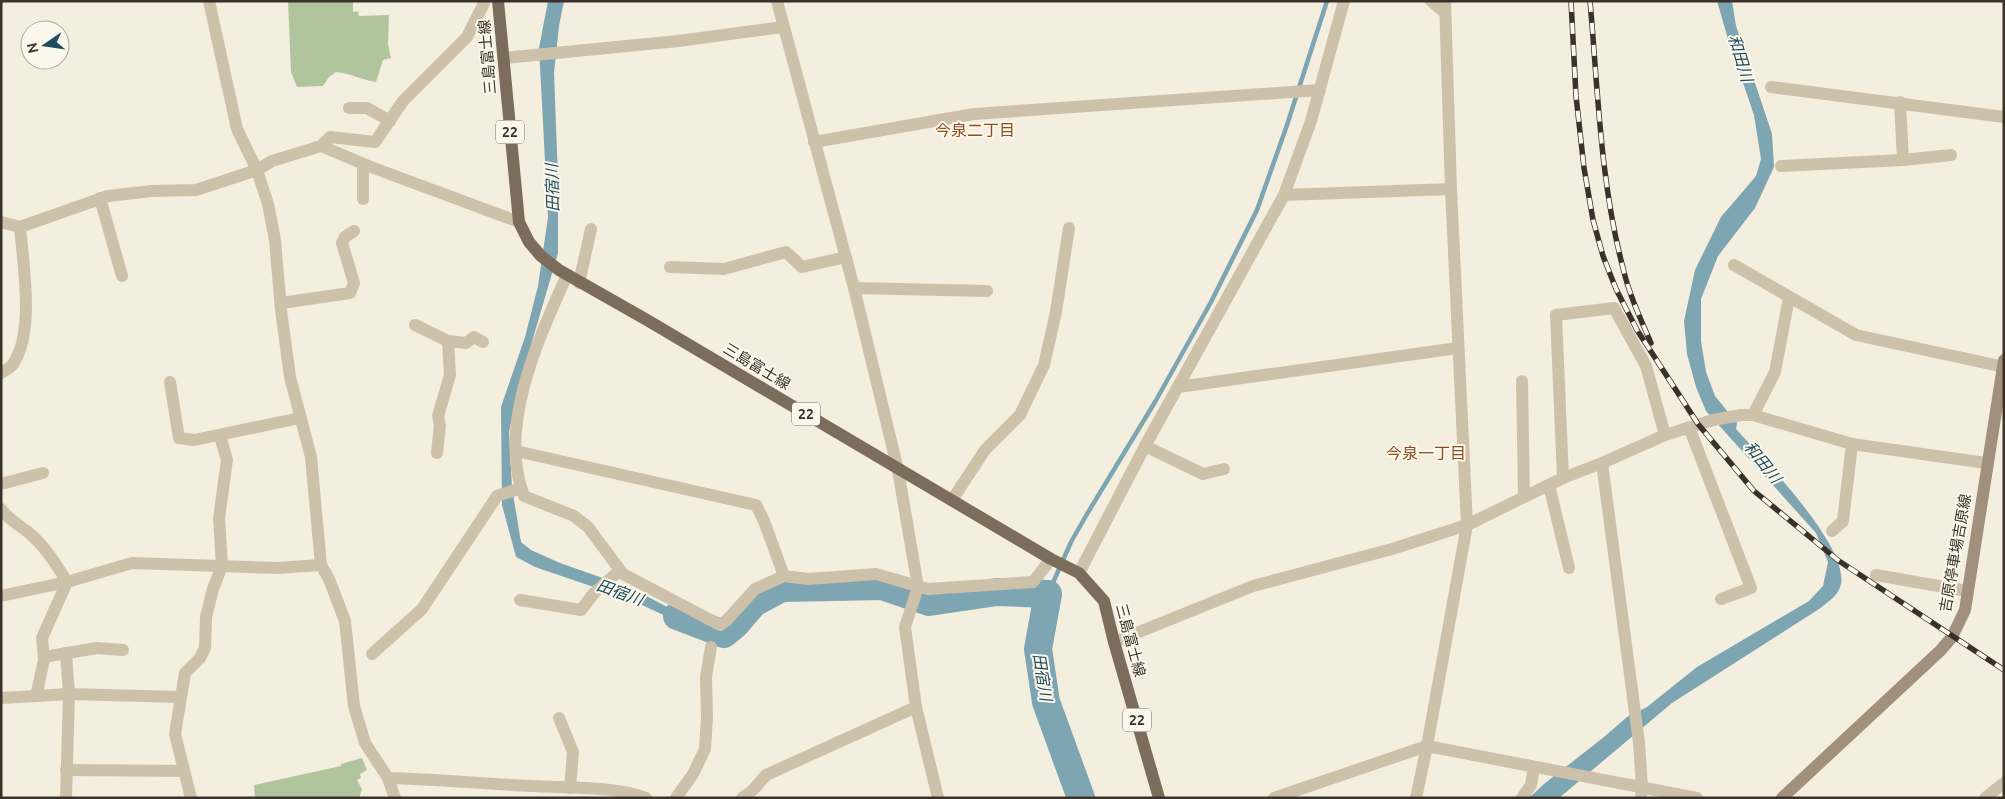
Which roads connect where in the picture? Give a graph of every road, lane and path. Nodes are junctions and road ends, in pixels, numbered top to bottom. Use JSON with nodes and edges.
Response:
{"nodes":[{"id":1,"x":209,"y":1,"type":"edge"},
{"id":2,"x":485,"y":1,"type":"edge"},
{"id":3,"x":498,"y":1,"type":"edge"},
{"id":4,"x":777,"y":1,"type":"edge"},
{"id":5,"x":1344,"y":1,"type":"edge"},
{"id":6,"x":1431,"y":1,"type":"edge"},
{"id":7,"x":1445,"y":7,"type":"edge"},
{"id":8,"x":783,"y":27,"type":"junction"},
{"id":9,"x":504,"y":58,"type":"junction"},
{"id":10,"x":1771,"y":87,"type":"dead end"},
{"id":11,"x":1320,"y":90,"type":"junction"},
{"id":12,"x":1900,"y":102,"type":"junction"},
{"id":13,"x":349,"y":108,"type":"dead end"},
{"id":14,"x":2004,"y":117,"type":"edge"},
{"id":15,"x":390,"y":121,"type":"junction"},
{"id":16,"x":814,"y":142,"type":"junction"},
{"id":17,"x":321,"y":146,"type":"junction"},
{"id":18,"x":1951,"y":155,"type":"dead end"},
{"id":19,"x":1903,"y":160,"type":"junction"},
{"id":20,"x":363,"y":164,"type":"junction"},
{"id":21,"x":1781,"y":166,"type":"dead end"},
{"id":22,"x":256,"y":170,"type":"junction"},
{"id":23,"x":1451,"y":189,"type":"junction"},
{"id":24,"x":1284,"y":195,"type":"junction"},
{"id":25,"x":100,"y":198,"type":"junction"},
{"id":26,"x":363,"y":199,"type":"dead end"},
{"id":27,"x":1,"y":222,"type":"edge"},
{"id":28,"x":519,"y":222,"type":"junction"},
{"id":29,"x":20,"y":227,"type":"junction"},
{"id":30,"x":1069,"y":228,"type":"dead end"},
{"id":31,"x":591,"y":229,"type":"dead end"},
{"id":32,"x":354,"y":231,"type":"dead end"},
{"id":33,"x":846,"y":257,"type":"junction"},
{"id":34,"x":1734,"y":265,"type":"dead end"},
{"id":35,"x":670,"y":267,"type":"dead end"},
{"id":36,"x":563,"y":273,"type":"junction"},
{"id":37,"x":122,"y":276,"type":"dead end"},
{"id":38,"x":579,"y":283,"type":"junction"},
{"id":39,"x":854,"y":288,"type":"junction"},
{"id":40,"x":987,"y":290,"type":"dead end"},
{"id":41,"x":1789,"y":298,"type":"junction"},
{"id":42,"x":281,"y":303,"type":"junction"},
{"id":43,"x":415,"y":325,"type":"dead end"},
{"id":44,"x":448,"y":341,"type":"junction"},
{"id":45,"x":483,"y":342,"type":"dead end"},
{"id":46,"x":1458,"y":348,"type":"junction"},
{"id":47,"x":2003,"y":364,"type":"edge"},
{"id":48,"x":1,"y":373,"type":"edge"},
{"id":49,"x":1522,"y":381,"type":"dead end"},
{"id":50,"x":170,"y":382,"type":"dead end"},
{"id":51,"x":1178,"y":388,"type":"junction"},
{"id":52,"x":1747,"y":415,"type":"junction"},
{"id":53,"x":300,"y":418,"type":"junction"},
{"id":54,"x":1689,"y":426,"type":"junction"},
{"id":55,"x":1664,"y":435,"type":"junction"},
{"id":56,"x":220,"y":436,"type":"junction"},
{"id":57,"x":1852,"y":444,"type":"junction"},
{"id":58,"x":1145,"y":446,"type":"junction"},
{"id":59,"x":516,"y":451,"type":"junction"},
{"id":60,"x":437,"y":453,"type":"dead end"},
{"id":61,"x":1602,"y":463,"type":"junction"},
{"id":62,"x":1986,"y":463,"type":"junction"},
{"id":63,"x":1224,"y":469,"type":"dead end"},
{"id":64,"x":898,"y":470,"type":"junction"},
{"id":65,"x":43,"y":473,"type":"dead end"},
{"id":66,"x":1563,"y":478,"type":"junction"},
{"id":67,"x":1,"y":484,"type":"edge"},
{"id":68,"x":1549,"y":485,"type":"junction"},
{"id":69,"x":521,"y":488,"type":"junction"},
{"id":70,"x":1524,"y":497,"type":"junction"},
{"id":71,"x":952,"y":500,"type":"junction"},
{"id":72,"x":1,"y":509,"type":"edge"},
{"id":73,"x":1467,"y":525,"type":"junction"},
{"id":74,"x":1832,"y":531,"type":"dead end"},
{"id":75,"x":1052,"y":559,"type":"junction"},
{"id":76,"x":321,"y":565,"type":"junction"},
{"id":77,"x":222,"y":566,"type":"junction"},
{"id":78,"x":1569,"y":568,"type":"dead end"},
{"id":79,"x":1075,"y":571,"type":"junction"},
{"id":80,"x":617,"y":572,"type":"junction"},
{"id":81,"x":1876,"y":575,"type":"dead end"},
{"id":82,"x":784,"y":576,"type":"junction"},
{"id":83,"x":67,"y":582,"type":"junction"},
{"id":84,"x":918,"y":587,"type":"junction"},
{"id":85,"x":1967,"y":591,"type":"junction"},
{"id":86,"x":1,"y":596,"type":"edge"},
{"id":87,"x":1721,"y":598,"type":"dead end"},
{"id":88,"x":520,"y":600,"type":"dead end"},
{"id":89,"x":1114,"y":642,"type":"junction"},
{"id":90,"x":710,"y":647,"type":"dead end"},
{"id":91,"x":123,"y":650,"type":"dead end"},
{"id":92,"x":66,"y":653,"type":"junction"},
{"id":93,"x":372,"y":654,"type":"dead end"},
{"id":94,"x":44,"y":657,"type":"junction"},
{"id":95,"x":68,"y":694,"type":"junction"},
{"id":96,"x":36,"y":696,"type":"junction"},
{"id":97,"x":180,"y":696,"type":"junction"},
{"id":98,"x":1,"y":698,"type":"edge"},
{"id":99,"x":916,"y":707,"type":"junction"},
{"id":100,"x":559,"y":718,"type":"dead end"},
{"id":101,"x":1427,"y":746,"type":"junction"},
{"id":102,"x":1534,"y":767,"type":"junction"},
{"id":103,"x":66,"y":770,"type":"junction"},
{"id":104,"x":184,"y":771,"type":"junction"},
{"id":105,"x":388,"y":778,"type":"junction"},
{"id":106,"x":2004,"y":783,"type":"edge"},
{"id":107,"x":570,"y":788,"type":"junction"},
{"id":108,"x":1642,"y":793,"type":"edge"},
{"id":109,"x":66,"y":798,"type":"edge"},
{"id":110,"x":191,"y":798,"type":"edge"},
{"id":111,"x":395,"y":798,"type":"edge"},
{"id":112,"x":646,"y":798,"type":"edge"},
{"id":113,"x":676,"y":798,"type":"edge"},
{"id":114,"x":742,"y":798,"type":"edge"},
{"id":115,"x":938,"y":798,"type":"edge"},
{"id":116,"x":1159,"y":798,"type":"edge"},
{"id":117,"x":1274,"y":798,"type":"edge"},
{"id":118,"x":1416,"y":798,"type":"edge"},
{"id":119,"x":1522,"y":798,"type":"edge"},
{"id":120,"x":1697,"y":798,"type":"edge"},
{"id":121,"x":1782,"y":798,"type":"edge"},
{"id":122,"x":1985,"y":798,"type":"edge"}],
"edges":[{"from":1,"to":22,"type":"street"},
{"from":2,"to":15,"type":"street"},
{"from":3,"to":9,"type":"main road","name":"三島富士線","number":"22"},
{"from":4,"to":8,"type":"street"},
{"from":5,"to":11,"type":"street"},
{"from":6,"to":7,"type":"street"},
{"from":7,"to":23,"type":"street"},
{"from":8,"to":9,"type":"street"},
{"from":8,"to":16,"type":"street"},
{"from":9,"to":28,"type":"main road","name":"三島富士線","number":"22"},
{"from":10,"to":12,"type":"street"},
{"from":11,"to":16,"type":"street"},
{"from":11,"to":24,"type":"street"},
{"from":12,"to":14,"type":"street"},
{"from":12,"to":19,"type":"street"},
{"from":13,"to":15,"type":"street"},
{"from":15,"to":17,"type":"street"},
{"from":16,"to":33,"type":"street"},
{"from":17,"to":20,"type":"street"},
{"from":17,"to":22,"type":"street"},
{"from":18,"to":19,"type":"street"},
{"from":19,"to":21,"type":"street"},
{"from":20,"to":26,"type":"street"},
{"from":20,"to":28,"type":"street"},
{"from":22,"to":25,"type":"street"},
{"from":22,"to":42,"type":"street"},
{"from":23,"to":24,"type":"street"},
{"from":23,"to":46,"type":"street"},
{"from":24,"to":51,"type":"street"},
{"from":25,"to":29,"type":"street"},
{"from":25,"to":37,"type":"street"},
{"from":27,"to":29,"type":"street"},
{"from":28,"to":36,"type":"main road","name":"三島富士線","number":"22"},
{"from":29,"to":48,"type":"street"},
{"from":30,"to":71,"type":"street"},
{"from":31,"to":38,"type":"street"},
{"from":32,"to":42,"type":"street"},
{"from":33,"to":35,"type":"street"},
{"from":33,"to":39,"type":"street"},
{"from":34,"to":41,"type":"street"},
{"from":36,"to":38,"type":"main road","name":"三島富士線","number":"22"},
{"from":36,"to":59,"type":"street"},
{"from":38,"to":64,"type":"main road","name":"三島富士線","number":"22"},
{"from":39,"to":40,"type":"street"},
{"from":39,"to":64,"type":"street"},
{"from":41,"to":47,"type":"street"},
{"from":41,"to":52,"type":"street"},
{"from":42,"to":53,"type":"street"},
{"from":43,"to":44,"type":"street"},
{"from":44,"to":45,"type":"street"},
{"from":44,"to":60,"type":"street"},
{"from":46,"to":51,"type":"street"},
{"from":46,"to":73,"type":"street"},
{"from":47,"to":62,"type":"main road","name":"吉原停車場吉原線"},
{"from":49,"to":70,"type":"street"},
{"from":50,"to":56,"type":"street"},
{"from":51,"to":58,"type":"street"},
{"from":52,"to":54,"type":"street"},
{"from":52,"to":57,"type":"street"},
{"from":53,"to":56,"type":"street"},
{"from":53,"to":76,"type":"street"},
{"from":54,"to":55,"type":"street"},
{"from":54,"to":87,"type":"street"},
{"from":55,"to":61,"type":"street"},
{"from":55,"to":66,"type":"street"},
{"from":56,"to":77,"type":"street"},
{"from":57,"to":62,"type":"street"},
{"from":57,"to":74,"type":"street"},
{"from":58,"to":63,"type":"street"},
{"from":58,"to":79,"type":"street"},
{"from":59,"to":69,"type":"street"},
{"from":59,"to":82,"type":"street"},
{"from":61,"to":66,"type":"street"},
{"from":61,"to":108,"type":"street"},
{"from":62,"to":85,"type":"main road","name":"吉原停車場吉原線"},
{"from":64,"to":71,"type":"main road","name":"三島富士線","number":"22"},
{"from":64,"to":84,"type":"street"},
{"from":65,"to":67,"type":"street"},
{"from":66,"to":68,"type":"street"},
{"from":68,"to":70,"type":"street"},
{"from":68,"to":78,"type":"street"},
{"from":69,"to":80,"type":"street"},
{"from":69,"to":93,"type":"street"},
{"from":70,"to":73,"type":"street"},
{"from":71,"to":75,"type":"main road","name":"三島富士線","number":"22"},
{"from":72,"to":83,"type":"street"},
{"from":73,"to":89,"type":"street"},
{"from":73,"to":101,"type":"street"},
{"from":75,"to":79,"type":"main road","name":"三島富士線","number":"22"},
{"from":75,"to":84,"type":"street"},
{"from":76,"to":77,"type":"street"},
{"from":76,"to":105,"type":"street"},
{"from":77,"to":83,"type":"street"},
{"from":77,"to":97,"type":"street"},
{"from":79,"to":89,"type":"main road","name":"三島富士線","number":"22"},
{"from":80,"to":82,"type":"street"},
{"from":80,"to":88,"type":"street"},
{"from":81,"to":85,"type":"street"},
{"from":82,"to":84,"type":"street"},
{"from":83,"to":86,"type":"street"},
{"from":83,"to":94,"type":"street"},
{"from":84,"to":99,"type":"street"},
{"from":85,"to":121,"type":"main road","name":"吉原停車場吉原線"},
{"from":89,"to":116,"type":"main road","name":"三島富士線","number":"22"},
{"from":90,"to":113,"type":"street"},
{"from":91,"to":92,"type":"street"},
{"from":92,"to":94,"type":"street"},
{"from":92,"to":95,"type":"street"},
{"from":94,"to":96,"type":"street"},
{"from":95,"to":96,"type":"street"},
{"from":95,"to":97,"type":"street"},
{"from":95,"to":103,"type":"street"},
{"from":96,"to":98,"type":"street"},
{"from":97,"to":104,"type":"street"},
{"from":99,"to":114,"type":"street"},
{"from":99,"to":115,"type":"street"},
{"from":100,"to":107,"type":"street"},
{"from":101,"to":102,"type":"street"},
{"from":101,"to":117,"type":"street"},
{"from":101,"to":118,"type":"street"},
{"from":102,"to":108,"type":"street"},
{"from":102,"to":119,"type":"street"},
{"from":103,"to":104,"type":"street"},
{"from":103,"to":109,"type":"street"},
{"from":104,"to":110,"type":"street"},
{"from":105,"to":107,"type":"street"},
{"from":105,"to":111,"type":"street"},
{"from":106,"to":122,"type":"street"},
{"from":107,"to":112,"type":"street"},
{"from":108,"to":120,"type":"street"}]}
